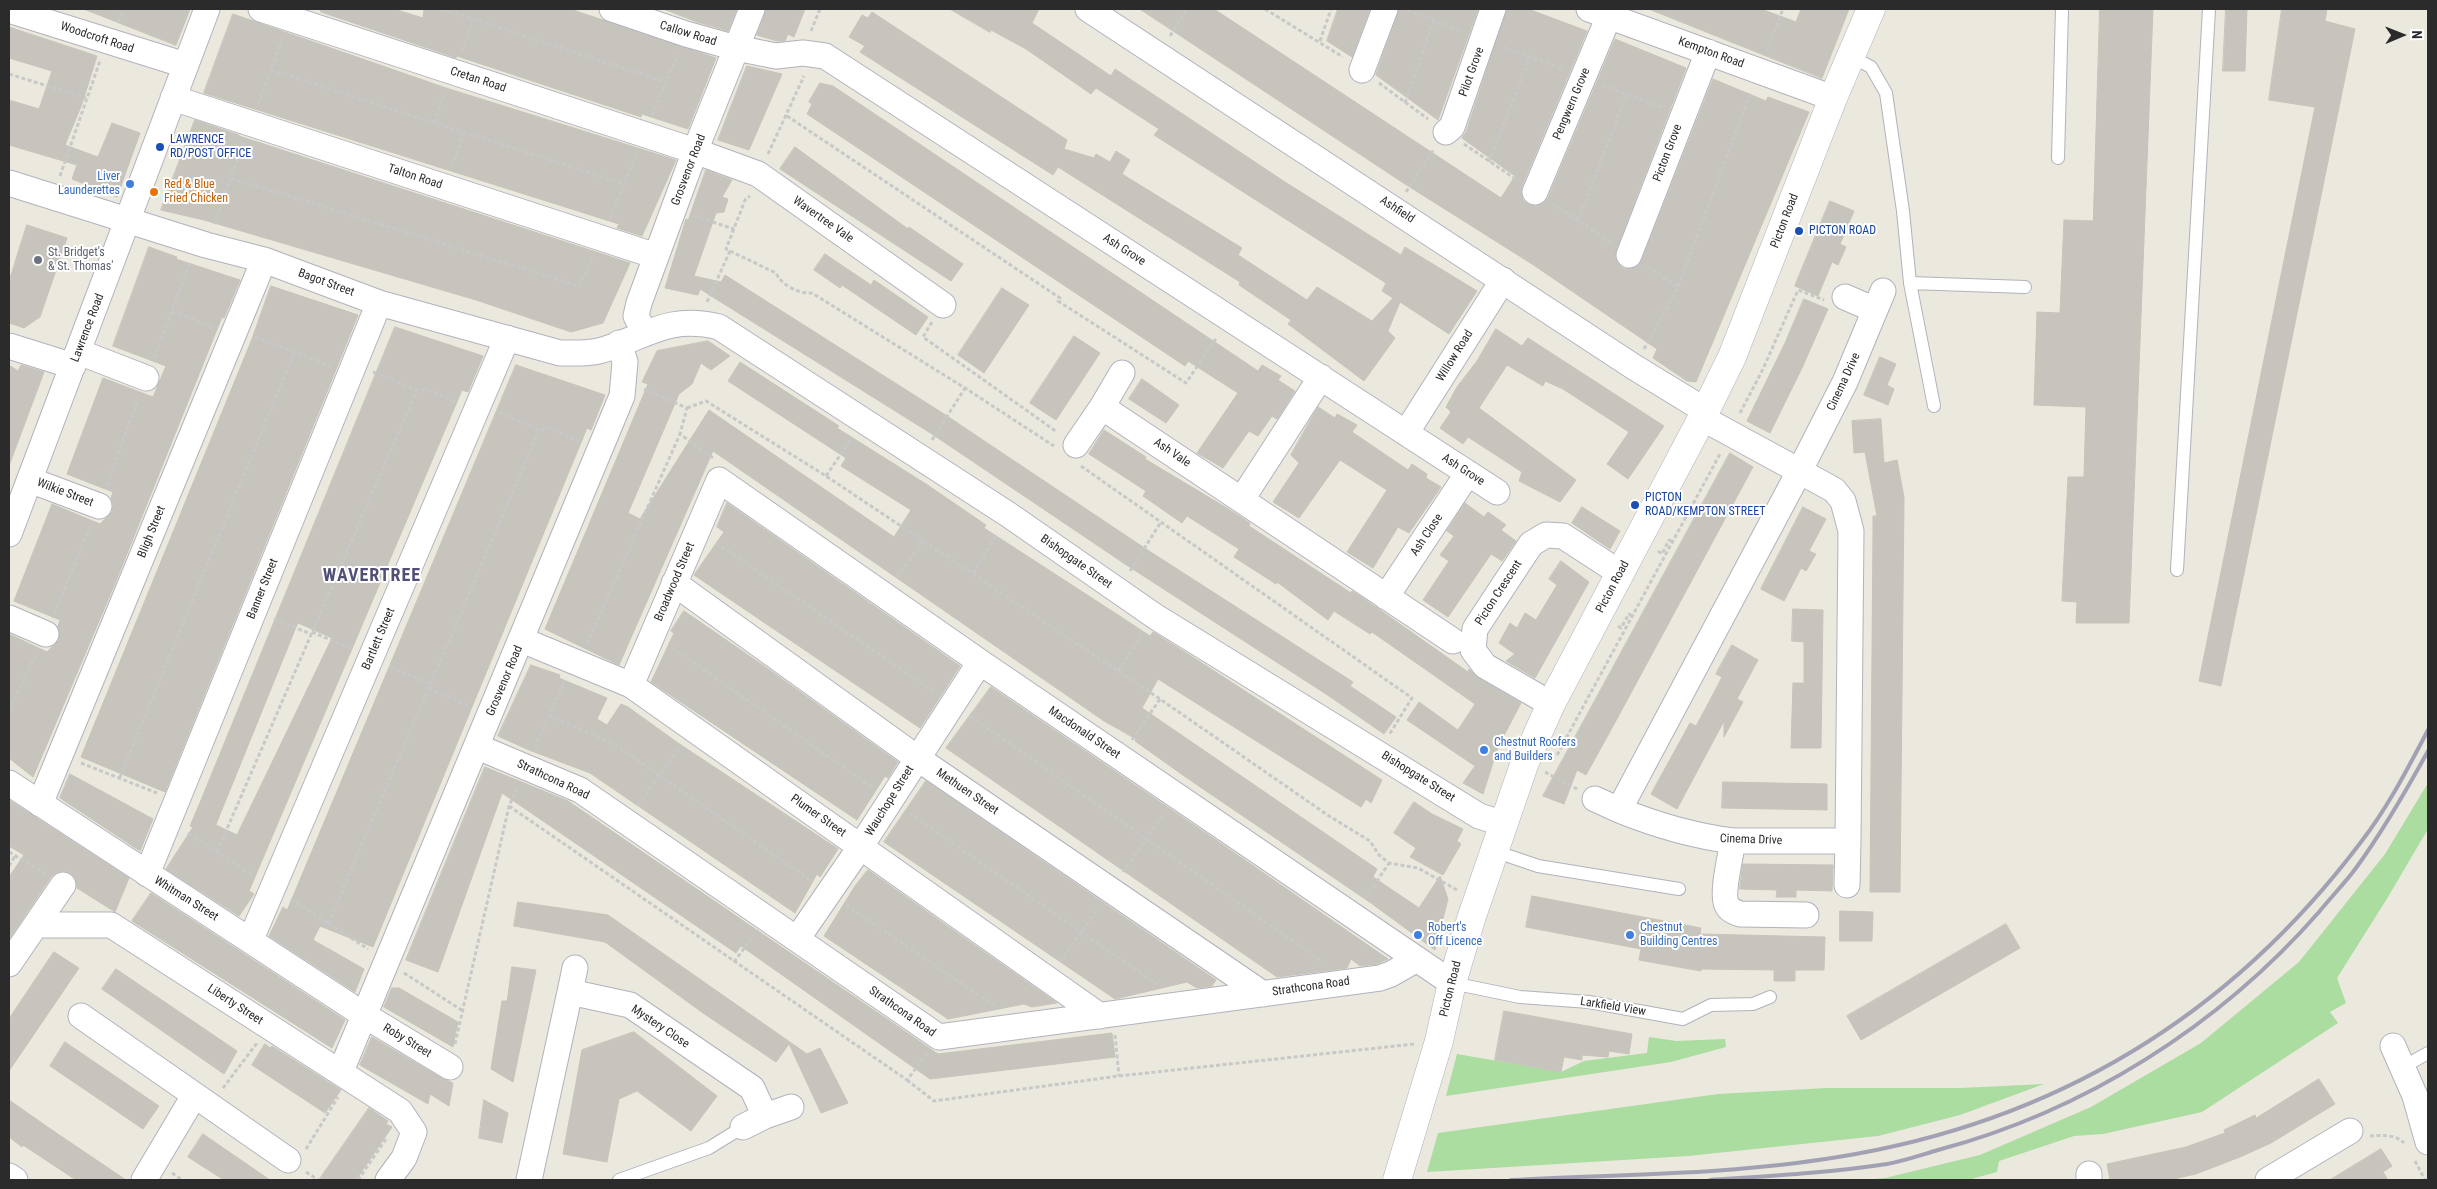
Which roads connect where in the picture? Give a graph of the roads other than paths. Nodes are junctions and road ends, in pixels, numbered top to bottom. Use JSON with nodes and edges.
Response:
{"nodes":[{"id":1,"x":207,"y":9,"type":"edge"},
{"id":2,"x":261,"y":9,"type":"edge"},
{"id":3,"x":752,"y":9,"type":"edge"},
{"id":4,"x":1088,"y":9,"type":"edge"},
{"id":5,"x":1385,"y":9,"type":"edge"},
{"id":6,"x":1494,"y":9,"type":"edge"},
{"id":7,"x":1871,"y":9,"type":"edge"},
{"id":8,"x":2062,"y":9,"type":"edge"},
{"id":9,"x":2209,"y":9,"type":"edge"},
{"id":10,"x":9,"y":10,"type":"edge"},
{"id":11,"x":619,"y":10,"type":"edge"},
{"id":12,"x":1599,"y":12,"type":"edge"},
{"id":13,"x":736,"y":48,"type":"junction"},
{"id":14,"x":1708,"y":52,"type":"junction"},
{"id":15,"x":1852,"y":57,"type":"junction"},
{"id":16,"x":185,"y":65,"type":"junction"},
{"id":17,"x":1362,"y":70,"type":"road end"},
{"id":18,"x":174,"y":98,"type":"junction"},
{"id":19,"x":1833,"y":98,"type":"junction"},
{"id":20,"x":1446,"y":132,"type":"road end"},
{"id":21,"x":695,"y":151,"type":"junction"},
{"id":22,"x":2058,"y":158,"type":"dead end"},
{"id":23,"x":9,"y":183,"type":"edge"},
{"id":24,"x":1535,"y":192,"type":"road end"},
{"id":25,"x":128,"y":220,"type":"junction"},
{"id":26,"x":1629,"y":254,"type":"road end"},
{"id":27,"x":656,"y":256,"type":"junction"},
{"id":28,"x":264,"y":260,"type":"junction"},
{"id":29,"x":1503,"y":280,"type":"junction"},
{"id":30,"x":1910,"y":283,"type":"junction"},
{"id":31,"x":2025,"y":287,"type":"dead end"},
{"id":32,"x":1846,"y":297,"type":"road end"},
{"id":33,"x":379,"y":303,"type":"junction"},
{"id":34,"x":943,"y":305,"type":"road end"},
{"id":35,"x":644,"y":332,"type":"junction"},
{"id":36,"x":508,"y":338,"type":"junction"},
{"id":37,"x":619,"y":343,"type":"junction"},
{"id":38,"x":9,"y":346,"type":"edge"},
{"id":39,"x":76,"y":359,"type":"junction"},
{"id":40,"x":1122,"y":372,"type":"dead end"},
{"id":41,"x":1320,"y":377,"type":"junction"},
{"id":42,"x":146,"y":378,"type":"road end"},
{"id":43,"x":1934,"y":406,"type":"dead end"},
{"id":44,"x":1102,"y":407,"type":"junction"},
{"id":45,"x":1704,"y":414,"type":"junction"},
{"id":46,"x":1406,"y":433,"type":"junction"},
{"id":47,"x":1069,"y":450,"type":"road end"},
{"id":48,"x":1800,"y":470,"type":"junction"},
{"id":49,"x":1468,"y":473,"type":"junction"},
{"id":50,"x":30,"y":480,"type":"junction"},
{"id":51,"x":719,"y":480,"type":"joint"},
{"id":52,"x":1497,"y":492,"type":"dead end"},
{"id":53,"x":99,"y":506,"type":"road end"},
{"id":54,"x":1251,"y":506,"type":"junction"},
{"id":55,"x":10,"y":531,"type":"edge"},
{"id":56,"x":2177,"y":570,"type":"dead end"},
{"id":57,"x":1620,"y":573,"type":"junction"},
{"id":58,"x":674,"y":583,"type":"junction"},
{"id":59,"x":1386,"y":597,"type":"junction"},
{"id":60,"x":9,"y":618,"type":"edge"},
{"id":61,"x":46,"y":634,"type":"road end"},
{"id":62,"x":522,"y":640,"type":"junction"},
{"id":63,"x":1453,"y":641,"type":"dead end"},
{"id":64,"x":980,"y":662,"type":"junction"},
{"id":65,"x":631,"y":685,"type":"junction"},
{"id":66,"x":1551,"y":704,"type":"junction"},
{"id":67,"x":478,"y":747,"type":"junction"},
{"id":68,"x":917,"y":758,"type":"junction"},
{"id":69,"x":9,"y":783,"type":"edge"},
{"id":70,"x":1595,"y":799,"type":"road end"},
{"id":71,"x":40,"y":804,"type":"junction"},
{"id":72,"x":1619,"y":810,"type":"junction"},
{"id":73,"x":1504,"y":824,"type":"junction"},
{"id":74,"x":1733,"y":841,"type":"junction"},
{"id":75,"x":1848,"y":841,"type":"junction"},
{"id":76,"x":862,"y":846,"type":"junction"},
{"id":77,"x":1494,"y":851,"type":"junction"},
{"id":78,"x":146,"y":874,"type":"junction"},
{"id":79,"x":63,"y":885,"type":"road end"},
{"id":80,"x":1847,"y":885,"type":"dead end"},
{"id":81,"x":1679,"y":888,"type":"dead end"},
{"id":82,"x":1806,"y":915,"type":"dead end"},
{"id":83,"x":37,"y":925,"type":"junction"},
{"id":84,"x":251,"y":939,"type":"junction"},
{"id":85,"x":797,"y":939,"type":"junction"},
{"id":86,"x":1417,"y":959,"type":"junction"},
{"id":87,"x":9,"y":964,"type":"edge"},
{"id":88,"x":1452,"y":983,"type":"junction"},
{"id":89,"x":1263,"y":994,"type":"junction"},
{"id":90,"x":1770,"y":997,"type":"dead end"},
{"id":91,"x":364,"y":1015,"type":"junction"},
{"id":92,"x":1107,"y":1015,"type":"junction"},
{"id":93,"x":81,"y":1016,"type":"dead end"},
{"id":94,"x":2428,"y":1053,"type":"edge"},
{"id":95,"x":2398,"y":1056,"type":"joint"},
{"id":96,"x":450,"y":1067,"type":"road end"},
{"id":97,"x":346,"y":1074,"type":"junction"},
{"id":98,"x":194,"y":1096,"type":"junction"},
{"id":99,"x":791,"y":1107,"type":"dead end"},
{"id":100,"x":754,"y":1122,"type":"junction"},
{"id":101,"x":2350,"y":1131,"type":"road end"},
{"id":102,"x":2417,"y":1149,"type":"edge"},
{"id":103,"x":298,"y":1163,"type":"road end"},
{"id":104,"x":9,"y":1176,"type":"edge"},
{"id":105,"x":15,"y":1180,"type":"edge"},
{"id":106,"x":144,"y":1180,"type":"edge"},
{"id":107,"x":388,"y":1180,"type":"edge"},
{"id":108,"x":529,"y":1180,"type":"edge"},
{"id":109,"x":619,"y":1180,"type":"edge"},
{"id":110,"x":1397,"y":1180,"type":"edge"},
{"id":111,"x":2268,"y":1180,"type":"edge"}],
"edges":[{"from":1,"to":16,"type":"street","name":"Lawrence Road"},
{"from":2,"to":21,"type":"street","name":"Cretan Road"},
{"from":3,"to":13,"type":"street","name":"Grosvenor Road"},
{"from":4,"to":29,"type":"street","name":"Ashfield"},
{"from":5,"to":17,"type":"street"},
{"from":6,"to":20,"type":"street","name":"Pilot Grove"},
{"from":7,"to":15,"type":"main road","name":"Picton Road"},
{"from":8,"to":22,"type":"lane"},
{"from":9,"to":56,"type":"lane"},
{"from":10,"to":16,"type":"street","name":"Woodcroft Road"},
{"from":11,"to":13,"type":"street","name":"Callow Road"},
{"from":12,"to":14,"type":"street","name":"Kempton Road"},
{"from":12,"to":24,"type":"street","name":"Pengwern Grove"},
{"from":13,"to":21,"type":"street","name":"Grosvenor Road"},
{"from":13,"to":41,"type":"street","name":"Ash Grove"},
{"from":14,"to":19,"type":"street","name":"Kempton Road"},
{"from":14,"to":26,"type":"street","name":"Picton Grove"},
{"from":15,"to":19,"type":"main road","name":"Picton Road"},
{"from":15,"to":30,"type":"lane"},
{"from":16,"to":18,"type":"street","name":"Lawrence Road"},
{"from":18,"to":25,"type":"street","name":"Lawrence Road"},
{"from":18,"to":27,"type":"street","name":"Talton Road"},
{"from":19,"to":45,"type":"main road","name":"Picton Road"},
{"from":21,"to":27,"type":"street","name":"Grosvenor Road"},
{"from":21,"to":34,"type":"street","name":"Wavertree Vale"},
{"from":23,"to":25,"type":"street","name":"Bagot Street"},
{"from":25,"to":28,"type":"street","name":"Bagot Street"},
{"from":25,"to":39,"type":"street","name":"Lawrence Road"},
{"from":27,"to":35,"type":"street","name":"Grosvenor Road"},
{"from":28,"to":33,"type":"street","name":"Bagot Street"},
{"from":28,"to":71,"type":"street","name":"Bligh Street"},
{"from":29,"to":45,"type":"street","name":"Ashfield"},
{"from":29,"to":46,"type":"street","name":"Willow Road"},
{"from":30,"to":31,"type":"lane"},
{"from":30,"to":43,"type":"lane"},
{"from":32,"to":48,"type":"street","name":"Cinema Drive"},
{"from":33,"to":36,"type":"street","name":"Bagot Street"},
{"from":33,"to":78,"type":"street","name":"Banner Street"},
{"from":35,"to":37,"type":"street","name":"Bagot Street"},
{"from":35,"to":73,"type":"street","name":"Bishopgate Street"},
{"from":36,"to":37,"type":"street","name":"Bagot Street"},
{"from":36,"to":84,"type":"street","name":"Bartlett Street"},
{"from":37,"to":62,"type":"street","name":"Grosvenor Road"},
{"from":38,"to":39,"type":"street"},
{"from":39,"to":42,"type":"street"},
{"from":39,"to":50,"type":"street","name":"Lawrence Road"},
{"from":40,"to":44,"type":"street"},
{"from":41,"to":46,"type":"street","name":"Ash Grove"},
{"from":41,"to":54,"type":"street"},
{"from":44,"to":47,"type":"street"},
{"from":44,"to":54,"type":"street","name":"Ash Vale"},
{"from":45,"to":48,"type":"street"},
{"from":45,"to":57,"type":"main road","name":"Picton Road"},
{"from":46,"to":49,"type":"street","name":"Ash Grove"},
{"from":48,"to":72,"type":"street","name":"Cinema Drive"},
{"from":48,"to":75,"type":"street"},
{"from":49,"to":52,"type":"street","name":"Ash Grove"},
{"from":49,"to":59,"type":"street","name":"Ash Close"},
{"from":50,"to":53,"type":"street","name":"Wilkie Street"},
{"from":50,"to":55,"type":"street","name":"Lawrence Road"},
{"from":51,"to":58,"type":"street","name":"Broadwood Street"},
{"from":51,"to":64,"type":"street","name":"Macdonald Street"},
{"from":54,"to":59,"type":"street","name":"Ash Vale"},
{"from":57,"to":66,"type":"main road","name":"Picton Road"},
{"from":57,"to":66,"type":"street","name":"Picton Crescent"},
{"from":58,"to":65,"type":"street","name":"Broadwood Street"},
{"from":58,"to":68,"type":"street","name":"Methuen Street"},
{"from":59,"to":63,"type":"street","name":"Ash Vale"},
{"from":60,"to":61,"type":"street"},
{"from":62,"to":65,"type":"street","name":"Plumer Street"},
{"from":62,"to":67,"type":"street","name":"Grosvenor Road"},
{"from":64,"to":68,"type":"street","name":"Wauchope Street"},
{"from":64,"to":86,"type":"street","name":"Macdonald Street"},
{"from":65,"to":76,"type":"street","name":"Plumer Street"},
{"from":66,"to":73,"type":"main road","name":"Picton Road"},
{"from":67,"to":85,"type":"street","name":"Strathcona Road"},
{"from":67,"to":91,"type":"street","name":"Grosvenor Road"},
{"from":68,"to":76,"type":"street","name":"Wauchope Street"},
{"from":68,"to":89,"type":"street","name":"Methuen Street"},
{"from":69,"to":71,"type":"street","name":"Whitman Street"},
{"from":70,"to":72,"type":"street"},
{"from":71,"to":78,"type":"street","name":"Whitman Street"},
{"from":72,"to":74,"type":"street","name":"Cinema Drive"},
{"from":73,"to":77,"type":"main road","name":"Picton Road"},
{"from":74,"to":75,"type":"street","name":"Cinema Drive"},
{"from":74,"to":82,"type":"street"},
{"from":75,"to":80,"type":"street"},
{"from":76,"to":85,"type":"street","name":"Wauchope Street"},
{"from":76,"to":92,"type":"street","name":"Plumer Street"},
{"from":77,"to":81,"type":"lane"},
{"from":77,"to":88,"type":"main road","name":"Picton Road"},
{"from":78,"to":84,"type":"street","name":"Whitman Street"},
{"from":79,"to":83,"type":"street"},
{"from":83,"to":87,"type":"street"},
{"from":83,"to":97,"type":"street","name":"Liberty Street"},
{"from":84,"to":91,"type":"street","name":"Whitman Street"},
{"from":85,"to":92,"type":"street","name":"Strathcona Road"},
{"from":86,"to":88,"type":"street","name":"Macdonald Street"},
{"from":86,"to":89,"type":"street","name":"Strathcona Road"},
{"from":88,"to":90,"type":"lane","name":"Larkfield View"},
{"from":88,"to":110,"type":"main road","name":"Picton Road"},
{"from":89,"to":92,"type":"street","name":"Strathcona Road"},
{"from":91,"to":96,"type":"street","name":"Roby Street"},
{"from":91,"to":97,"type":"street","name":"Grosvenor Road"},
{"from":93,"to":98,"type":"street"},
{"from":94,"to":95,"type":"lane"},
{"from":95,"to":102,"type":"street"},
{"from":97,"to":107,"type":"street","name":"Liberty Street"},
{"from":98,"to":103,"type":"street"},
{"from":98,"to":106,"type":"street"},
{"from":99,"to":100,"type":"street"},
{"from":100,"to":108,"type":"street","name":"Mystery Close"},
{"from":100,"to":109,"type":"lane"},
{"from":101,"to":111,"type":"street"},
{"from":104,"to":105,"type":"street"}]}
